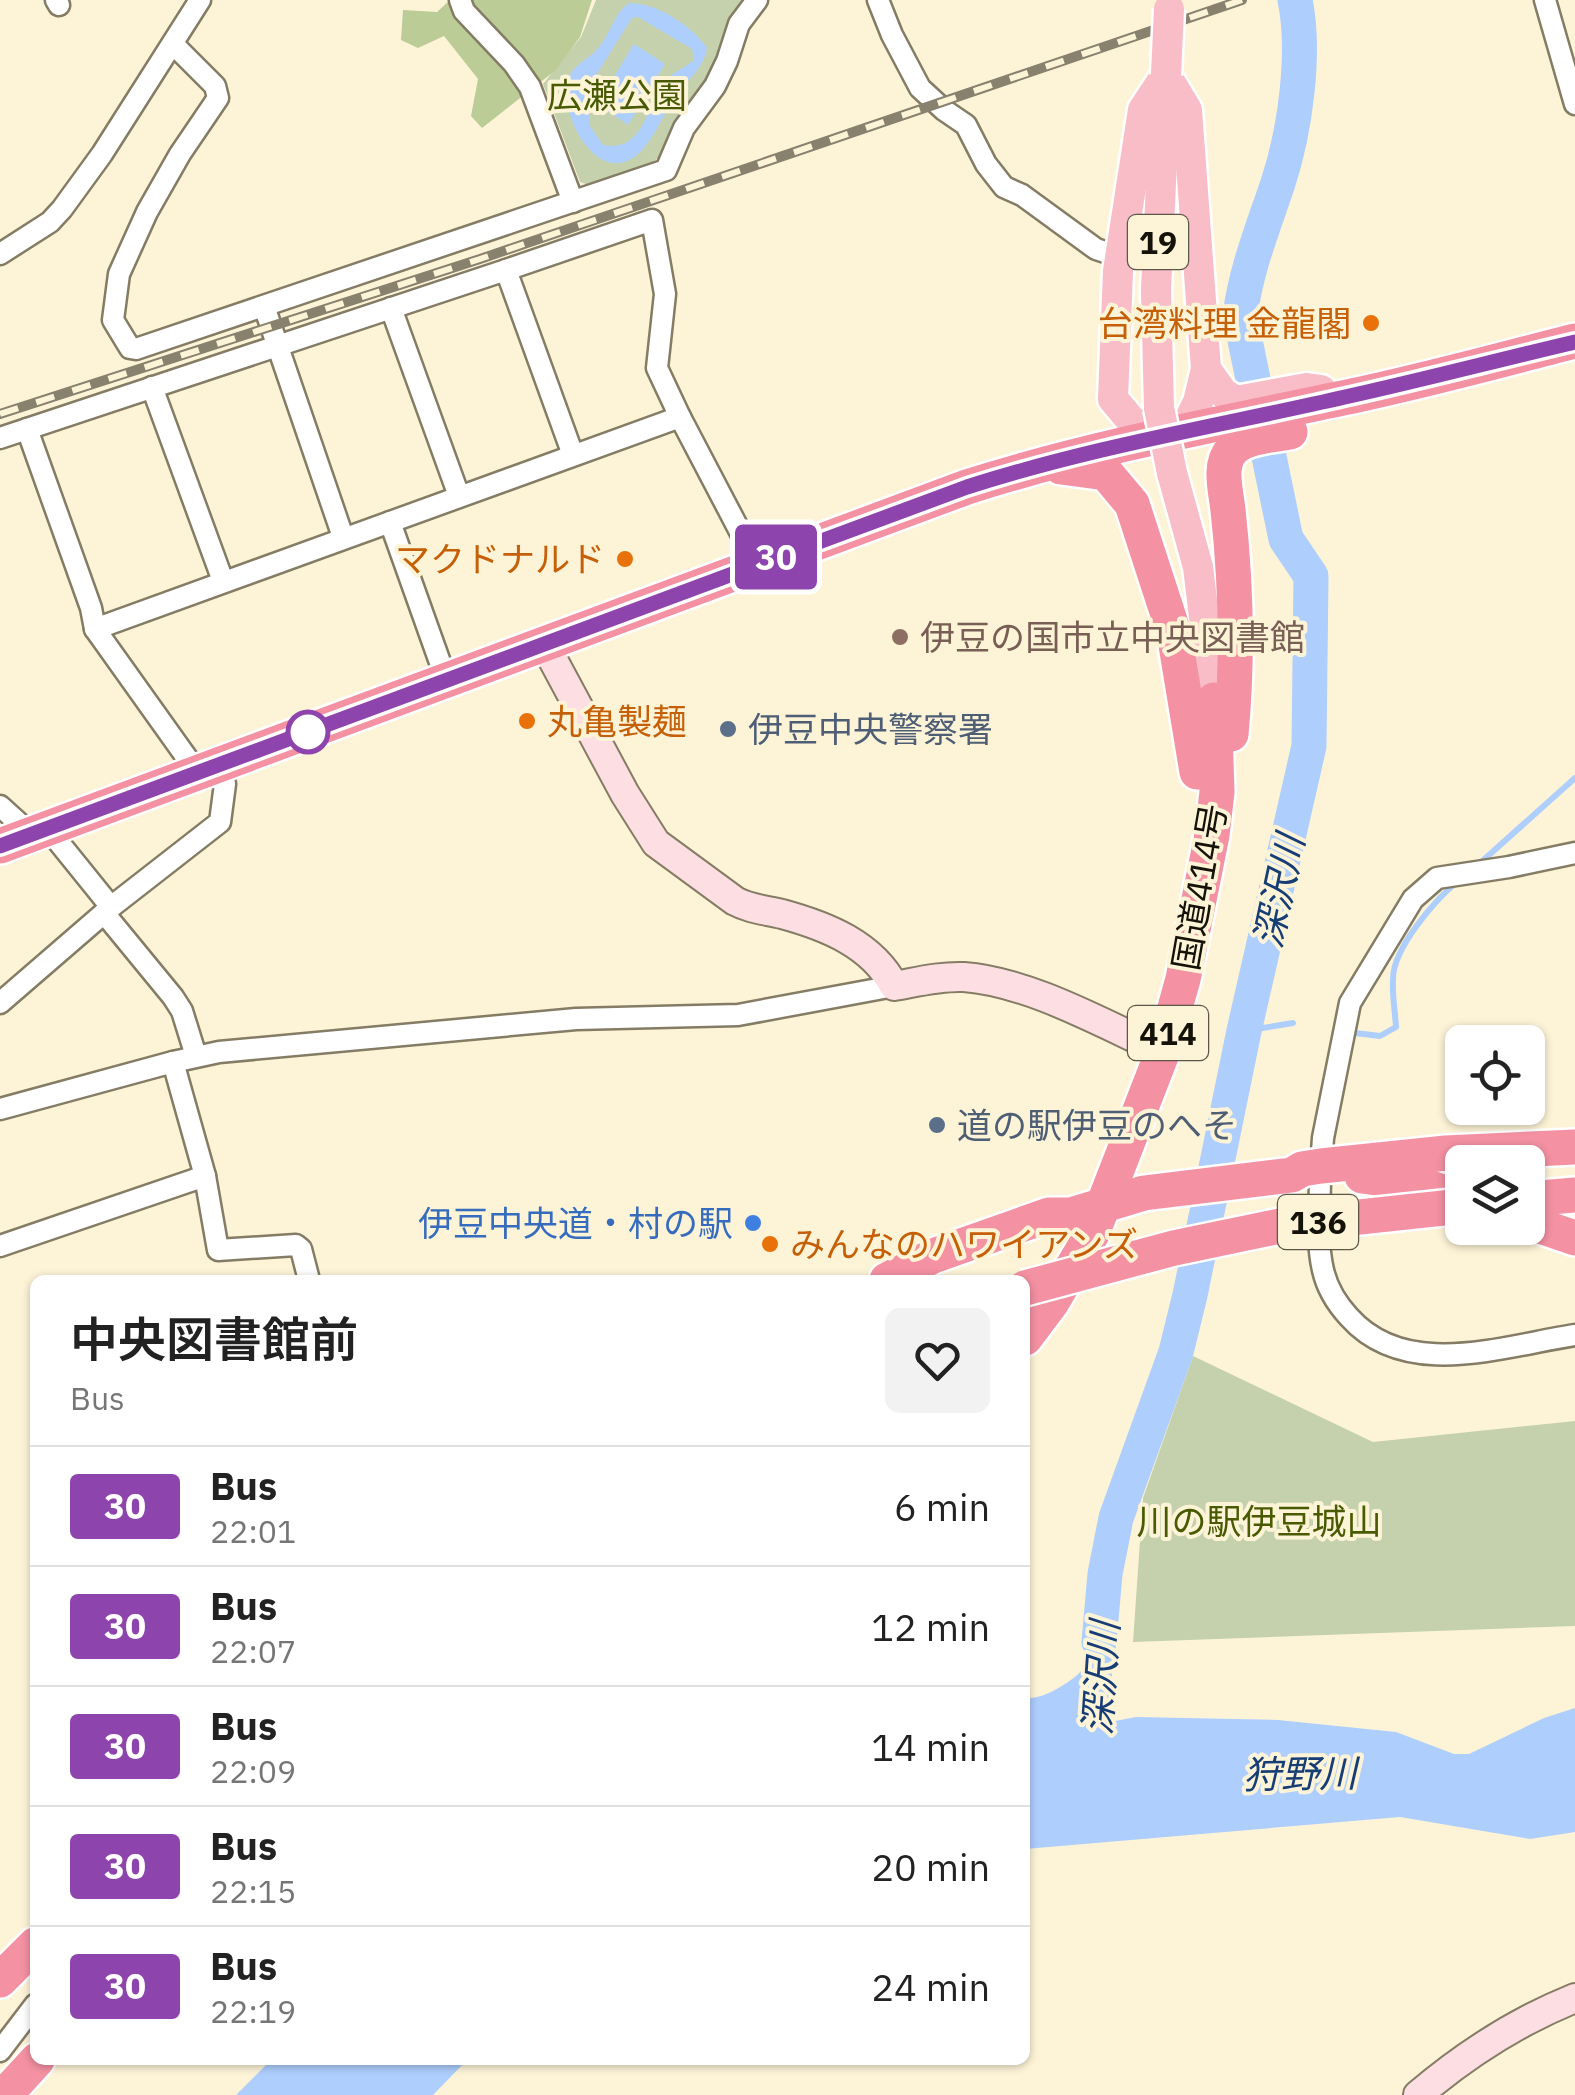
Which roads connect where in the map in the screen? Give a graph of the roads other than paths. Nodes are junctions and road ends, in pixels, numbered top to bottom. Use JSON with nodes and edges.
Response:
{"nodes":[{"id":1,"x":200,"y":0,"type":"edge"},
{"id":2,"x":460,"y":0,"type":"edge"},
{"id":3,"x":758,"y":0,"type":"edge"},
{"id":4,"x":878,"y":0,"type":"edge"},
{"id":5,"x":1544,"y":0,"type":"edge"},
{"id":6,"x":1168,"y":4,"type":"edge"},
{"id":7,"x":173,"y":44,"type":"junction"},
{"id":8,"x":1166,"y":75,"type":"junction"},
{"id":9,"x":1575,"y":104,"type":"edge"},
{"id":10,"x":573,"y":202,"type":"junction"},
{"id":11,"x":0,"y":254,"type":"edge"},
{"id":12,"x":1120,"y":256,"type":"junction"},
{"id":13,"x":506,"y":270,"type":"junction"},
{"id":14,"x":264,"y":306,"type":"junction"},
{"id":15,"x":391,"y":308,"type":"junction"},
{"id":16,"x":1575,"y":342,"type":"edge"},
{"id":17,"x":278,"y":346,"type":"junction"},
{"id":18,"x":1206,"y":369,"type":"junction"},
{"id":19,"x":152,"y":387,"type":"junction"},
{"id":20,"x":1113,"y":399,"type":"junction"},
{"id":21,"x":680,"y":417,"type":"junction"},
{"id":22,"x":1242,"y":420,"type":"junction"},
{"id":23,"x":1163,"y":425,"type":"junction"},
{"id":24,"x":27,"y":429,"type":"junction"},
{"id":25,"x":0,"y":438,"type":"edge"},
{"id":26,"x":573,"y":455,"type":"junction"},
{"id":27,"x":1039,"y":464,"type":"junction"},
{"id":28,"x":459,"y":496,"type":"junction"},
{"id":29,"x":1132,"y":504,"type":"junction"},
{"id":30,"x":390,"y":522,"type":"junction"},
{"id":31,"x":344,"y":536,"type":"junction"},
{"id":32,"x":757,"y":564,"type":"junction"},
{"id":33,"x":223,"y":581,"type":"junction"},
{"id":34,"x":95,"y":629,"type":"junction"},
{"id":35,"x":545,"y":644,"type":"junction"},
{"id":36,"x":447,"y":682,"type":"junction"},
{"id":37,"x":1214,"y":700,"type":"joint"},
{"id":38,"x":209,"y":768,"type":"junction"},
{"id":39,"x":1217,"y":792,"type":"junction"},
{"id":40,"x":0,"y":806,"type":"edge"},
{"id":41,"x":26,"y":837,"type":"edge"},
{"id":42,"x":1575,"y":853,"type":"edge"},
{"id":43,"x":1202,"y":883,"type":"junction"},
{"id":44,"x":108,"y":910,"type":"junction"},
{"id":45,"x":894,"y":986,"type":"junction"},
{"id":46,"x":0,"y":1003,"type":"edge"},
{"id":47,"x":1162,"y":1051,"type":"junction"},
{"id":48,"x":196,"y":1056,"type":"junction"},
{"id":49,"x":172,"y":1062,"type":"junction"},
{"id":50,"x":0,"y":1109,"type":"edge"},
{"id":51,"x":1575,"y":1147,"type":"edge"},
{"id":52,"x":1311,"y":1173,"type":"junction"},
{"id":53,"x":204,"y":1176,"type":"junction"},
{"id":54,"x":1445,"y":1195,"type":"edge"},
{"id":55,"x":1575,"y":1195,"type":"edge"},
{"id":56,"x":1545,"y":1197,"type":"edge"},
{"id":57,"x":1445,"y":1204,"type":"edge"},
{"id":58,"x":1087,"y":1210,"type":"junction"},
{"id":59,"x":1545,"y":1228,"type":"edge"},
{"id":60,"x":1575,"y":1238,"type":"edge"},
{"id":61,"x":0,"y":1246,"type":"edge"},
{"id":62,"x":308,"y":1275,"type":"edge"},
{"id":63,"x":898,"y":1275,"type":"edge"},
{"id":64,"x":949,"y":1275,"type":"edge"},
{"id":65,"x":1030,"y":1287,"type":"edge"},
{"id":66,"x":1030,"y":1330,"type":"edge"},
{"id":67,"x":1575,"y":1335,"type":"edge"},
{"id":68,"x":26,"y":1947,"type":"edge"},
{"id":69,"x":0,"y":1980,"type":"edge"},
{"id":70,"x":1575,"y":1998,"type":"edge"},
{"id":71,"x":30,"y":2012,"type":"edge"},
{"id":72,"x":0,"y":2051,"type":"edge"},
{"id":73,"x":33,"y":2065,"type":"edge"},
{"id":74,"x":6,"y":2095,"type":"edge"},
{"id":75,"x":1418,"y":2095,"type":"edge"}],
"edges":[{"from":1,"to":7,"type":"street"},
{"from":2,"to":10,"type":"street"},
{"from":3,"to":10,"type":"street"},
{"from":4,"to":12,"type":"street"},
{"from":5,"to":9,"type":"street"},
{"from":6,"to":8,"type":"main road","number":"19","bridge":true},
{"from":7,"to":11,"type":"street"},
{"from":7,"to":14,"type":"street"},
{"from":8,"to":12,"type":"main road"},
{"from":8,"to":18,"type":"main road"},
{"from":8,"to":23,"type":"main road","number":"19"},
{"from":10,"to":14,"type":"street"},
{"from":12,"to":20,"type":"main road"},
{"from":13,"to":15,"type":"street"},
{"from":13,"to":21,"type":"street"},
{"from":13,"to":26,"type":"street"},
{"from":14,"to":17,"type":"street"},
{"from":15,"to":17,"type":"street"},
{"from":15,"to":28,"type":"street"},
{"from":16,"to":22,"type":"highway"},
{"from":17,"to":19,"type":"street"},
{"from":17,"to":31,"type":"street"},
{"from":18,"to":22,"type":"main road"},
{"from":18,"to":23,"type":"main road"},
{"from":19,"to":24,"type":"street"},
{"from":19,"to":33,"type":"street"},
{"from":20,"to":23,"type":"main road"},
{"from":20,"to":27,"type":"main road"},
{"from":21,"to":26,"type":"street"},
{"from":21,"to":32,"type":"street"},
{"from":22,"to":23,"type":"highway"},
{"from":22,"to":39,"type":"highway","number":"414"},
{"from":23,"to":27,"type":"highway"},
{"from":23,"to":29,"type":"highway","number":"414"},
{"from":23,"to":37,"type":"main road","number":"19","bridge":true},
{"from":24,"to":25,"type":"street"},
{"from":24,"to":34,"type":"street"},
{"from":26,"to":28,"type":"street"},
{"from":27,"to":29,"type":"highway"},
{"from":27,"to":32,"type":"highway"},
{"from":28,"to":30,"type":"street"},
{"from":29,"to":43,"type":"highway","number":"414"},
{"from":30,"to":31,"type":"street"},
{"from":30,"to":36,"type":"street"},
{"from":31,"to":33,"type":"street"},
{"from":32,"to":35,"type":"highway"},
{"from":33,"to":34,"type":"street"},
{"from":34,"to":38,"type":"street"},
{"from":35,"to":36,"type":"highway"},
{"from":35,"to":45,"type":"street"},
{"from":36,"to":38,"type":"highway"},
{"from":37,"to":39,"type":"highway","name":"国道414号","number":"414"},
{"from":38,"to":41,"type":"highway"},
{"from":38,"to":44,"type":"street"},
{"from":39,"to":43,"type":"highway","name":"国道414号","number":"414"},
{"from":40,"to":41,"type":"street"},
{"from":41,"to":44,"type":"street"},
{"from":42,"to":52,"type":"street"},
{"from":43,"to":47,"type":"highway","name":"国道414号","number":"414"},
{"from":44,"to":46,"type":"street"},
{"from":44,"to":48,"type":"street"},
{"from":45,"to":47,"type":"street"},
{"from":45,"to":48,"type":"street"},
{"from":47,"to":58,"type":"highway","name":"国道414号","number":"414"},
{"from":48,"to":49,"type":"street"},
{"from":49,"to":50,"type":"street"},
{"from":49,"to":53,"type":"street"},
{"from":51,"to":52,"type":"highway"},
{"from":52,"to":54,"type":"highway"},
{"from":52,"to":58,"type":"highway"},
{"from":52,"to":67,"type":"street"},
{"from":53,"to":61,"type":"street"},
{"from":53,"to":62,"type":"street"},
{"from":55,"to":56,"type":"highway"},
{"from":57,"to":65,"type":"highway","number":"136","bridge":true},
{"from":58,"to":63,"type":"highway"},
{"from":58,"to":64,"type":"highway"},
{"from":58,"to":66,"type":"highway","name":"国道414号","number":"414"},
{"from":59,"to":60,"type":"highway"},
{"from":68,"to":69,"type":"highway"},
{"from":70,"to":75,"type":"street"},
{"from":71,"to":72,"type":"street"},
{"from":73,"to":74,"type":"highway"}]}
